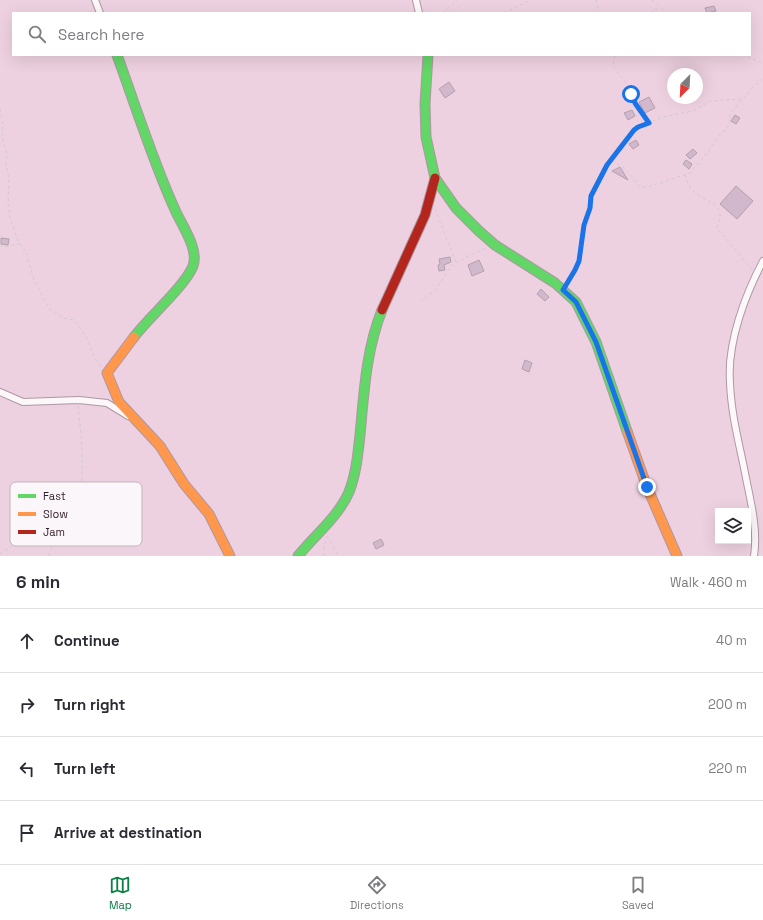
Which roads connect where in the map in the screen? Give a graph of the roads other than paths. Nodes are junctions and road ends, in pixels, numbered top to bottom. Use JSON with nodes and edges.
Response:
{"nodes":[{"id":1,"x":95,"y":0,"type":"edge"},
{"id":2,"x":416,"y":0,"type":"edge"},
{"id":3,"x":100,"y":12,"type":"edge"},
{"id":4,"x":419,"y":12,"type":"edge"},
{"id":5,"x":117,"y":56,"type":"edge"},
{"id":6,"x":428,"y":56,"type":"edge"},
{"id":7,"x":435,"y":178,"type":"junction"},
{"id":8,"x":763,"y":261,"type":"edge"},
{"id":9,"x":0,"y":392,"type":"edge"},
{"id":10,"x":147,"y":431,"type":"junction"},
{"id":11,"x":230,"y":556,"type":"edge"},
{"id":12,"x":298,"y":556,"type":"edge"},
{"id":13,"x":677,"y":556,"type":"edge"},
{"id":14,"x":754,"y":556,"type":"edge"}],
"edges":[{"from":1,"to":3,"type":"street"},
{"from":2,"to":4,"type":"street"},
{"from":5,"to":10,"type":"street"},
{"from":6,"to":7,"type":"street"},
{"from":7,"to":12,"type":"street"},
{"from":7,"to":13,"type":"street"},
{"from":8,"to":14,"type":"street"},
{"from":9,"to":10,"type":"street"},
{"from":10,"to":11,"type":"street"}]}
